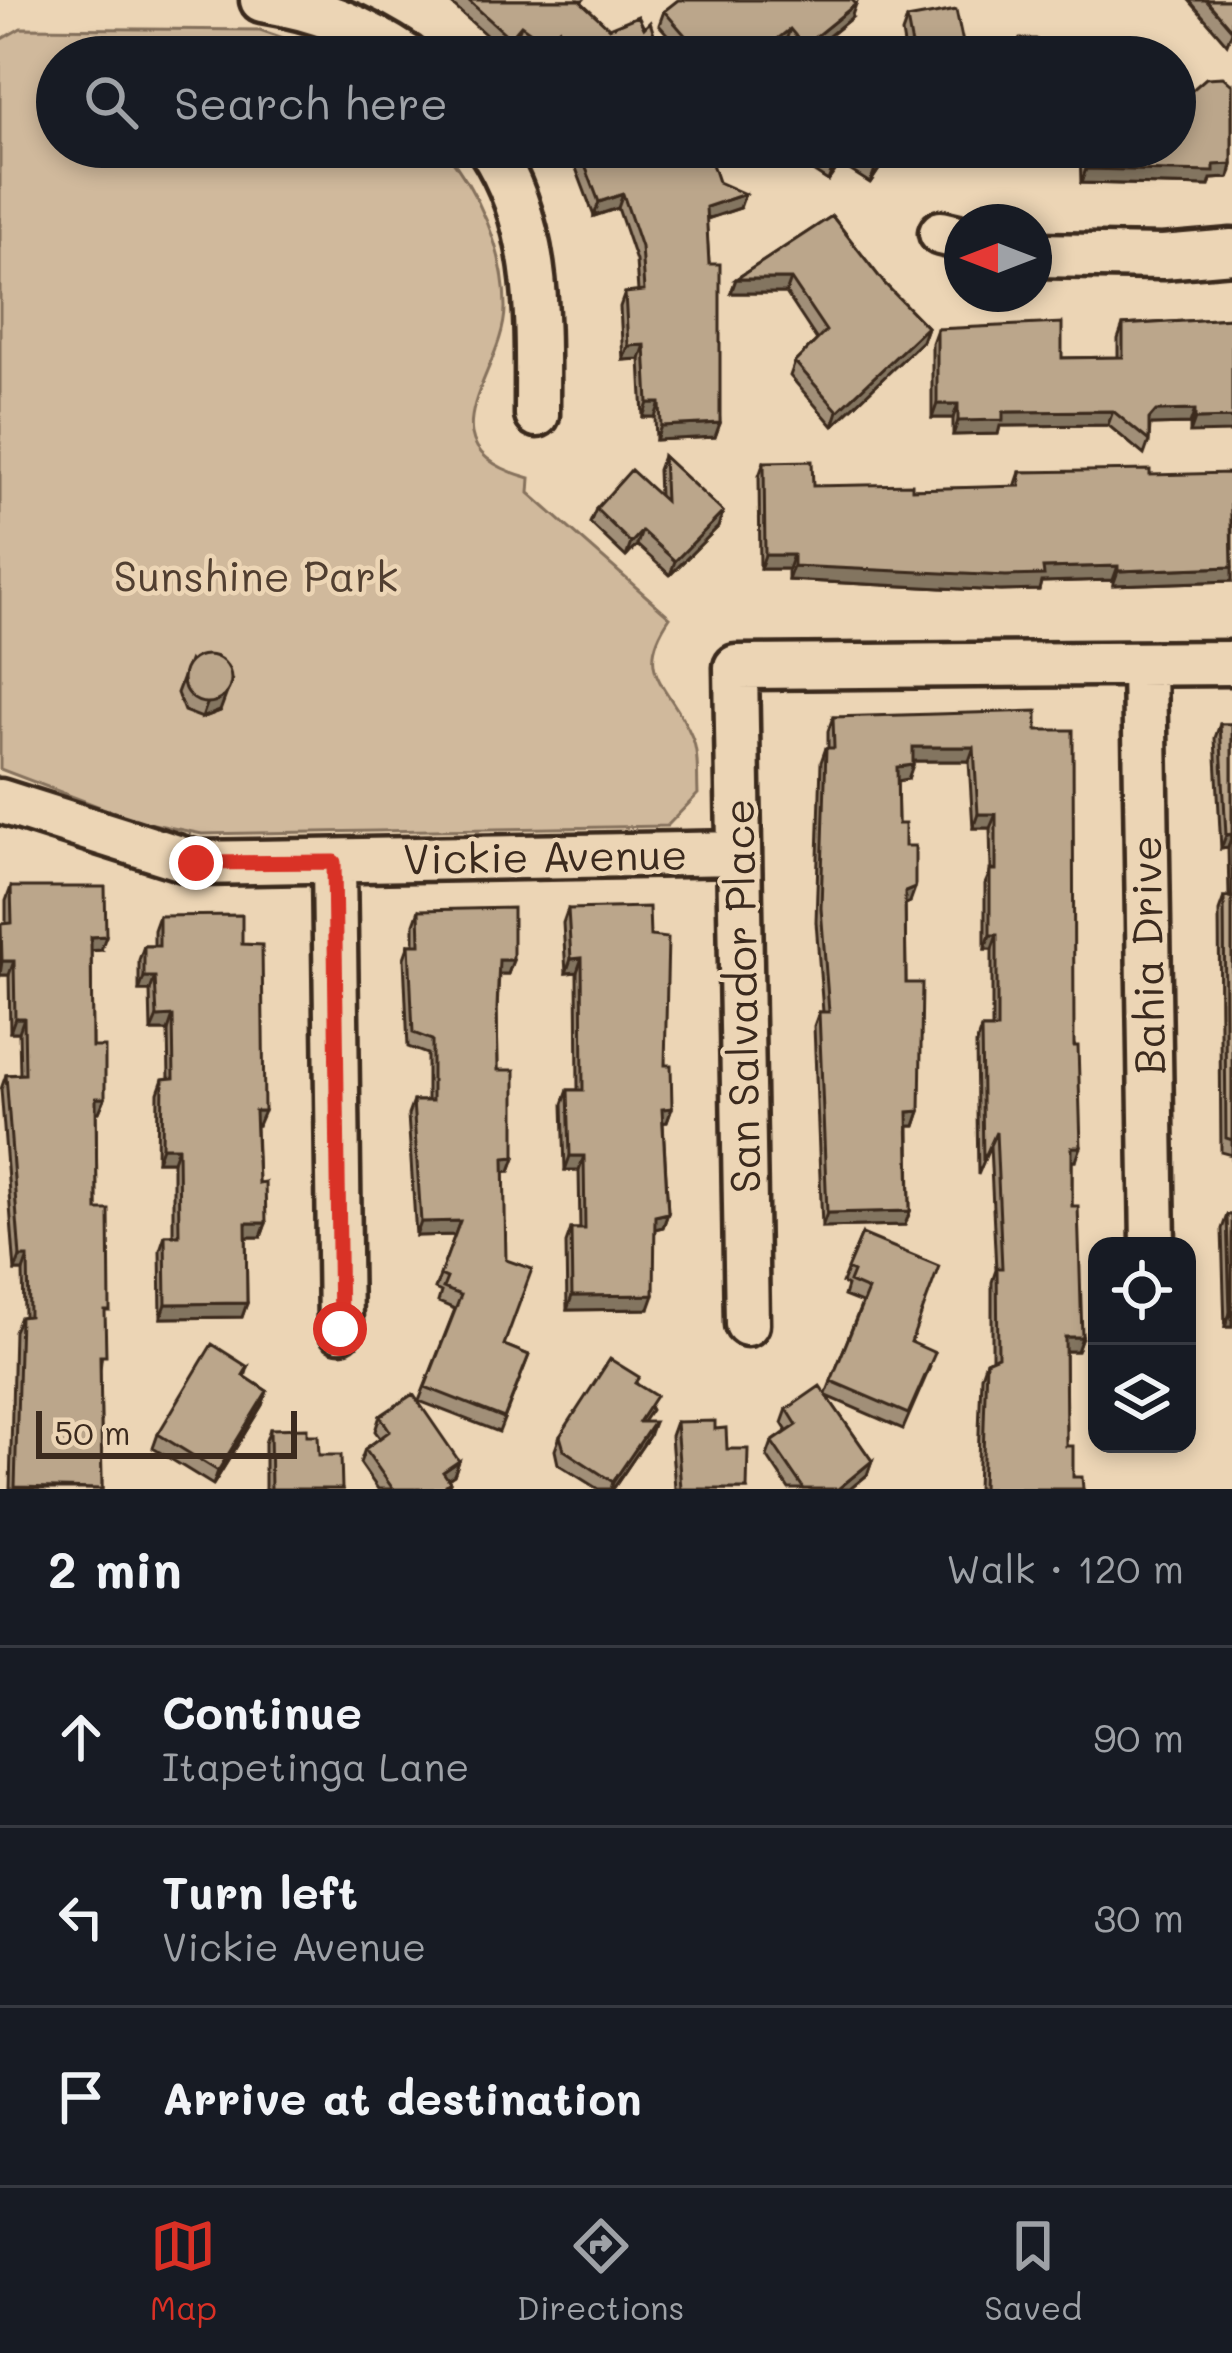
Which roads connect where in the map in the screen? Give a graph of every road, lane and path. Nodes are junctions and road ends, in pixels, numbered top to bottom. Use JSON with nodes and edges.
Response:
{"nodes":[{"id":1,"x":262,"y":0,"type":"edge"},
{"id":2,"x":375,"y":36,"type":"edge"},
{"id":3,"x":503,"y":168,"type":"edge"},
{"id":4,"x":1232,"y":251,"type":"edge"},
{"id":5,"x":1052,"y":255,"type":"edge"},
{"id":6,"x":537,"y":416,"type":"dead end"},
{"id":7,"x":1232,"y":663,"type":"edge"},
{"id":8,"x":1144,"y":664,"type":"junction"},
{"id":9,"x":0,"y":801,"type":"edge"},
{"id":10,"x":739,"y":853,"type":"junction"},
{"id":11,"x":334,"y":862,"type":"junction"},
{"id":12,"x":1153,"y":1237,"type":"edge"},
{"id":13,"x":747,"y":1324,"type":"dead end"},
{"id":14,"x":340,"y":1329,"type":"dead end"}],
"edges":[{"from":1,"to":2,"type":"street"},
{"from":3,"to":6,"type":"street"},
{"from":4,"to":5,"type":"street"},
{"from":7,"to":8,"type":"street"},
{"from":8,"to":10,"type":"street","name":"San Salvador Place"},
{"from":8,"to":12,"type":"street","name":"Bahia Drive"},
{"from":9,"to":11,"type":"street","name":"Vickie Avenue"},
{"from":10,"to":11,"type":"street","name":"Vickie Avenue"},
{"from":10,"to":13,"type":"street","name":"San Salvador Place"},
{"from":11,"to":14,"type":"street"}]}
